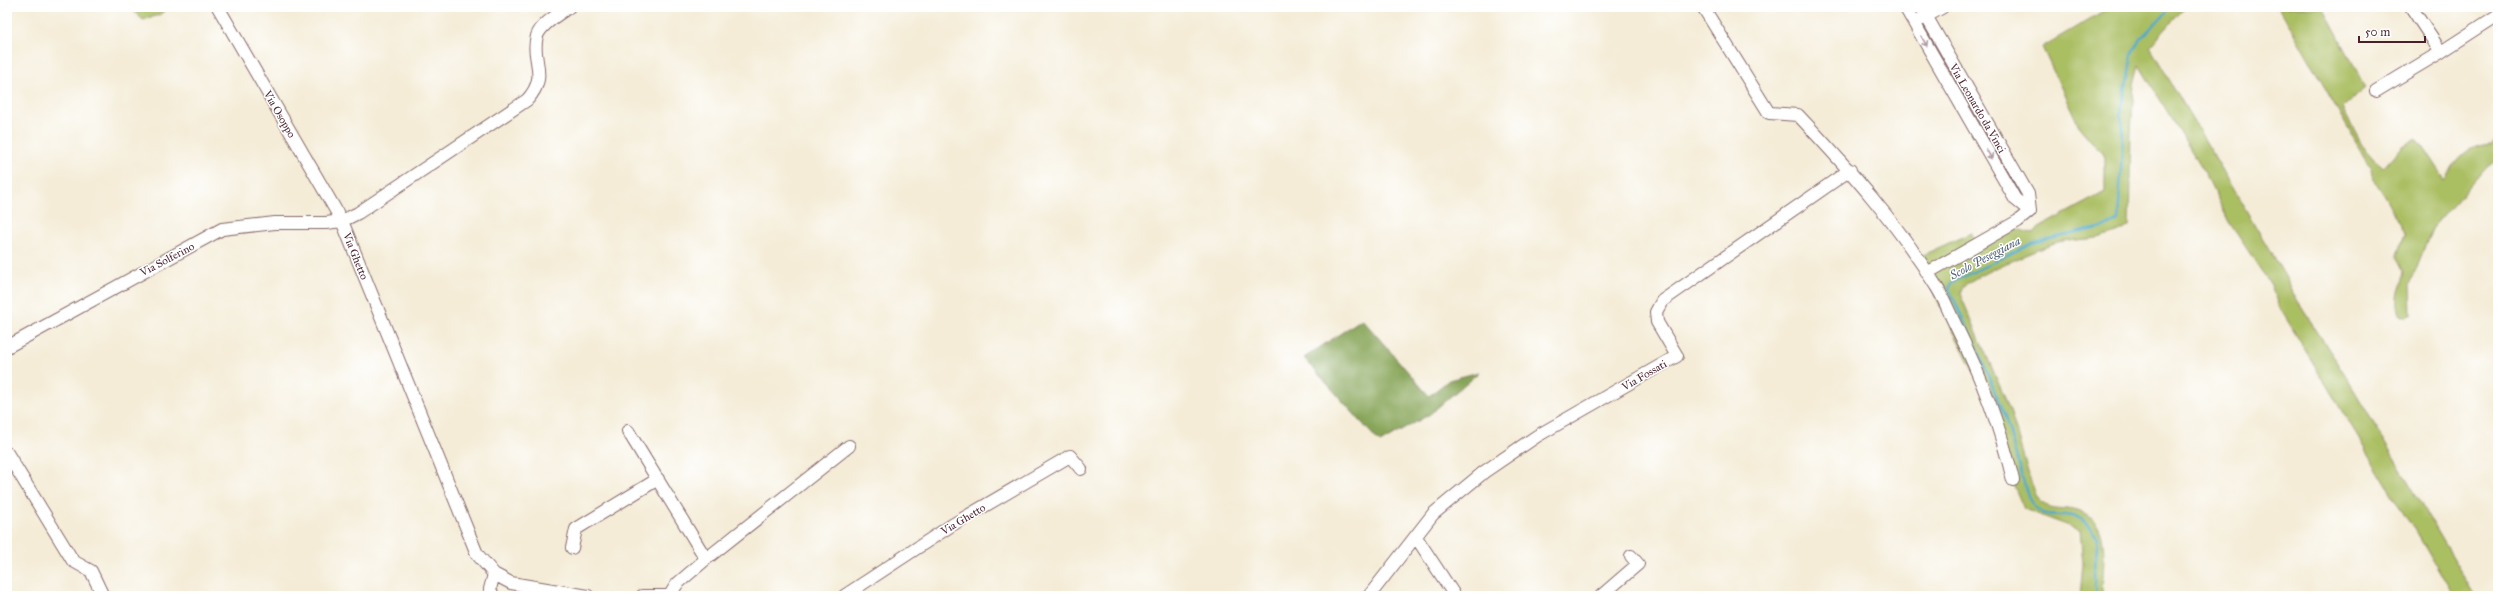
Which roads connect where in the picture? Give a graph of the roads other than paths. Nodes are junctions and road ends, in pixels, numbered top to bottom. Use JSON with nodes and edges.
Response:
{"nodes":[{"id":1,"x":218,"y":7,"type":"edge"},
{"id":2,"x":569,"y":7,"type":"edge"},
{"id":3,"x":1703,"y":7,"type":"edge"},
{"id":4,"x":1904,"y":7,"type":"edge"},
{"id":5,"x":1943,"y":7,"type":"edge"},
{"id":6,"x":2411,"y":7,"type":"edge"},
{"id":7,"x":1924,"y":12,"type":"edge"},
{"id":8,"x":2498,"y":15,"type":"edge"},
{"id":9,"x":1914,"y":24,"type":"junction"},
{"id":10,"x":2441,"y":52,"type":"junction"},
{"id":11,"x":2376,"y":91,"type":"dead end"},
{"id":12,"x":1850,"y":170,"type":"junction"},
{"id":13,"x":2030,"y":211,"type":"junction"},
{"id":14,"x":342,"y":221,"type":"junction"},
{"id":15,"x":1927,"y":273,"type":"junction"},
{"id":16,"x":7,"y":347,"type":"edge"},
{"id":17,"x":628,"y":431,"type":"dead end"},
{"id":18,"x":849,"y":446,"type":"dead end"},
{"id":19,"x":7,"y":453,"type":"edge"},
{"id":20,"x":1081,"y":469,"type":"dead end"},
{"id":21,"x":658,"y":479,"type":"junction"},
{"id":22,"x":2013,"y":480,"type":"dead end"},
{"id":23,"x":1416,"y":537,"type":"junction"},
{"id":24,"x":572,"y":548,"type":"dead end"},
{"id":25,"x":1631,"y":556,"type":"dead end"},
{"id":26,"x":706,"y":559,"type":"junction"},
{"id":27,"x":494,"y":574,"type":"junction"},
{"id":28,"x":103,"y":596,"type":"edge"},
{"id":29,"x":493,"y":596,"type":"edge"},
{"id":30,"x":588,"y":596,"type":"edge"},
{"id":31,"x":642,"y":596,"type":"edge"},
{"id":32,"x":670,"y":596,"type":"edge"},
{"id":33,"x":844,"y":596,"type":"edge"},
{"id":34,"x":1370,"y":596,"type":"edge"},
{"id":35,"x":1455,"y":596,"type":"edge"},
{"id":36,"x":1601,"y":596,"type":"edge"}],
"edges":[{"from":1,"to":14,"type":"street","name":"Via Osoppo"},
{"from":2,"to":14,"type":"street","name":"Via Ghetto"},
{"from":3,"to":12,"type":"street"},
{"from":4,"to":9,"type":"street"},
{"from":5,"to":7,"type":"street"},
{"from":6,"to":10,"type":"street"},
{"from":7,"to":9,"type":"street"},
{"from":7,"to":13,"type":"street","name":"Via Leonardo da Vinci"},
{"from":8,"to":10,"type":"street"},
{"from":9,"to":13,"type":"street","one_way":true},
{"from":10,"to":11,"type":"street"},
{"from":12,"to":15,"type":"street"},
{"from":12,"to":23,"type":"street","name":"Via Fossati"},
{"from":13,"to":15,"type":"street"},
{"from":14,"to":16,"type":"street","name":"Via Solferino"},
{"from":14,"to":27,"type":"street","name":"Via Ghetto"},
{"from":15,"to":22,"type":"street"},
{"from":17,"to":21,"type":"street"},
{"from":18,"to":26,"type":"street"},
{"from":19,"to":28,"type":"street"},
{"from":20,"to":33,"type":"street","name":"Via Ghetto"},
{"from":21,"to":24,"type":"street"},
{"from":21,"to":26,"type":"street"},
{"from":23,"to":34,"type":"street","name":"Via Fossati"},
{"from":23,"to":35,"type":"street"},
{"from":25,"to":36,"type":"street"},
{"from":26,"to":32,"type":"street"},
{"from":27,"to":29,"type":"street"},
{"from":27,"to":30,"type":"street","name":"Via Ghetto"},
{"from":31,"to":32,"type":"street"}]}
